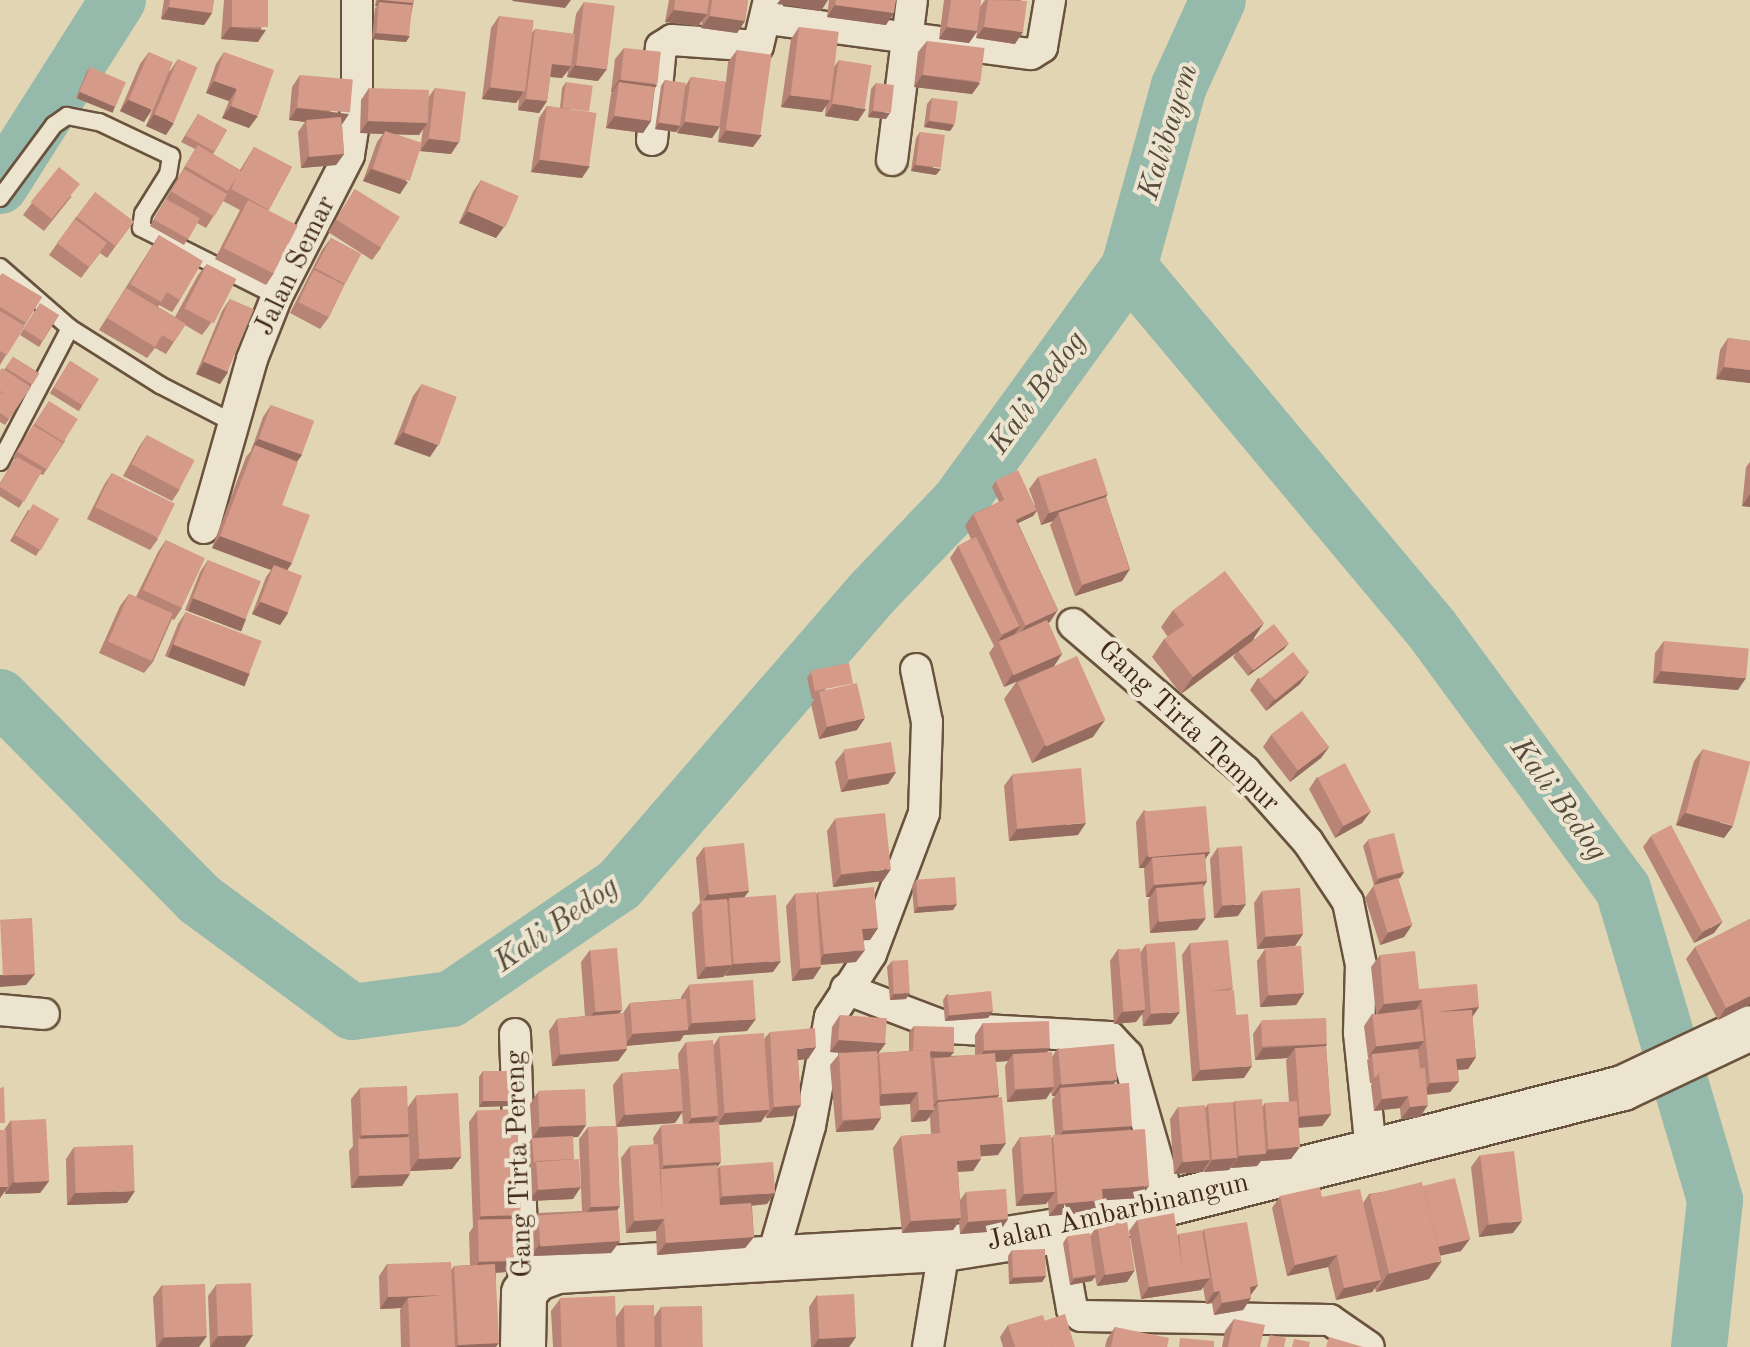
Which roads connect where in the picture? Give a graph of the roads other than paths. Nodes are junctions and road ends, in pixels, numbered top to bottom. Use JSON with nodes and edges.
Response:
{"nodes":[{"id":1,"x":357,"y":0,"type":"edge"},
{"id":2,"x":912,"y":0,"type":"edge"},
{"id":3,"x":1050,"y":0,"type":"edge"},
{"id":4,"x":768,"y":9,"type":"edge"},
{"id":5,"x":907,"y":41,"type":"junction"},
{"id":6,"x":652,"y":140,"type":"dead end"},
{"id":7,"x":892,"y":160,"type":"dead end"},
{"id":8,"x":0,"y":198,"type":"edge"},
{"id":9,"x":0,"y":267,"type":"edge"},
{"id":10,"x":277,"y":296,"type":"junction"},
{"id":11,"x":70,"y":328,"type":"junction"},
{"id":12,"x":232,"y":422,"type":"junction"},
{"id":13,"x":0,"y":462,"type":"edge"},
{"id":14,"x":204,"y":528,"type":"dead end"},
{"id":15,"x":1073,"y":624,"type":"dead end"},
{"id":16,"x":916,"y":669,"type":"dead end"},
{"id":17,"x":846,"y":989,"type":"junction"},
{"id":18,"x":0,"y":1010,"type":"edge"},
{"id":19,"x":44,"y":1014,"type":"dead end"},
{"id":20,"x":515,"y":1034,"type":"dead end"},
{"id":21,"x":1739,"y":1035,"type":"edge"},
{"id":22,"x":1371,"y":1152,"type":"junction"},
{"id":23,"x":1170,"y":1204,"type":"junction"},
{"id":24,"x":1058,"y":1231,"type":"junction"},
{"id":25,"x":944,"y":1249,"type":"junction"},
{"id":26,"x":771,"y":1262,"type":"junction"},
{"id":27,"x":524,"y":1293,"type":"junction"},
{"id":28,"x":523,"y":1347,"type":"edge"},
{"id":29,"x":928,"y":1347,"type":"edge"},
{"id":30,"x":1369,"y":1347,"type":"edge"}],
"edges":[{"from":1,"to":10,"type":"street","name":"Jalan Semar"},
{"from":2,"to":5,"type":"street"},
{"from":3,"to":5,"type":"street"},
{"from":4,"to":5,"type":"street"},
{"from":4,"to":6,"type":"street"},
{"from":5,"to":7,"type":"street"},
{"from":8,"to":10,"type":"lane"},
{"from":9,"to":11,"type":"lane"},
{"from":10,"to":12,"type":"street","name":"Jalan Semar"},
{"from":11,"to":12,"type":"lane"},
{"from":11,"to":13,"type":"lane"},
{"from":12,"to":14,"type":"street","name":"Jalan Semar"},
{"from":15,"to":22,"type":"street","name":"Gang Tirta Tempur"},
{"from":16,"to":17,"type":"street"},
{"from":17,"to":23,"type":"street"},
{"from":17,"to":26,"type":"street"},
{"from":18,"to":19,"type":"street"},
{"from":20,"to":27,"type":"street","name":"Gang Tirta Pereng"},
{"from":21,"to":22,"type":"main road","name":"Jalan Ambarbinangun"},
{"from":22,"to":23,"type":"main road","name":"Jalan Ambarbinangun"},
{"from":23,"to":24,"type":"main road","name":"Jalan Ambarbinangun"},
{"from":24,"to":25,"type":"main road","name":"Jalan Ambarbinangun"},
{"from":24,"to":30,"type":"street"},
{"from":25,"to":26,"type":"main road","name":"Jalan Ambarbinangun"},
{"from":25,"to":29,"type":"street"},
{"from":26,"to":27,"type":"main road","name":"Jalan Ambarbinangun"},
{"from":27,"to":28,"type":"main road"}]}
